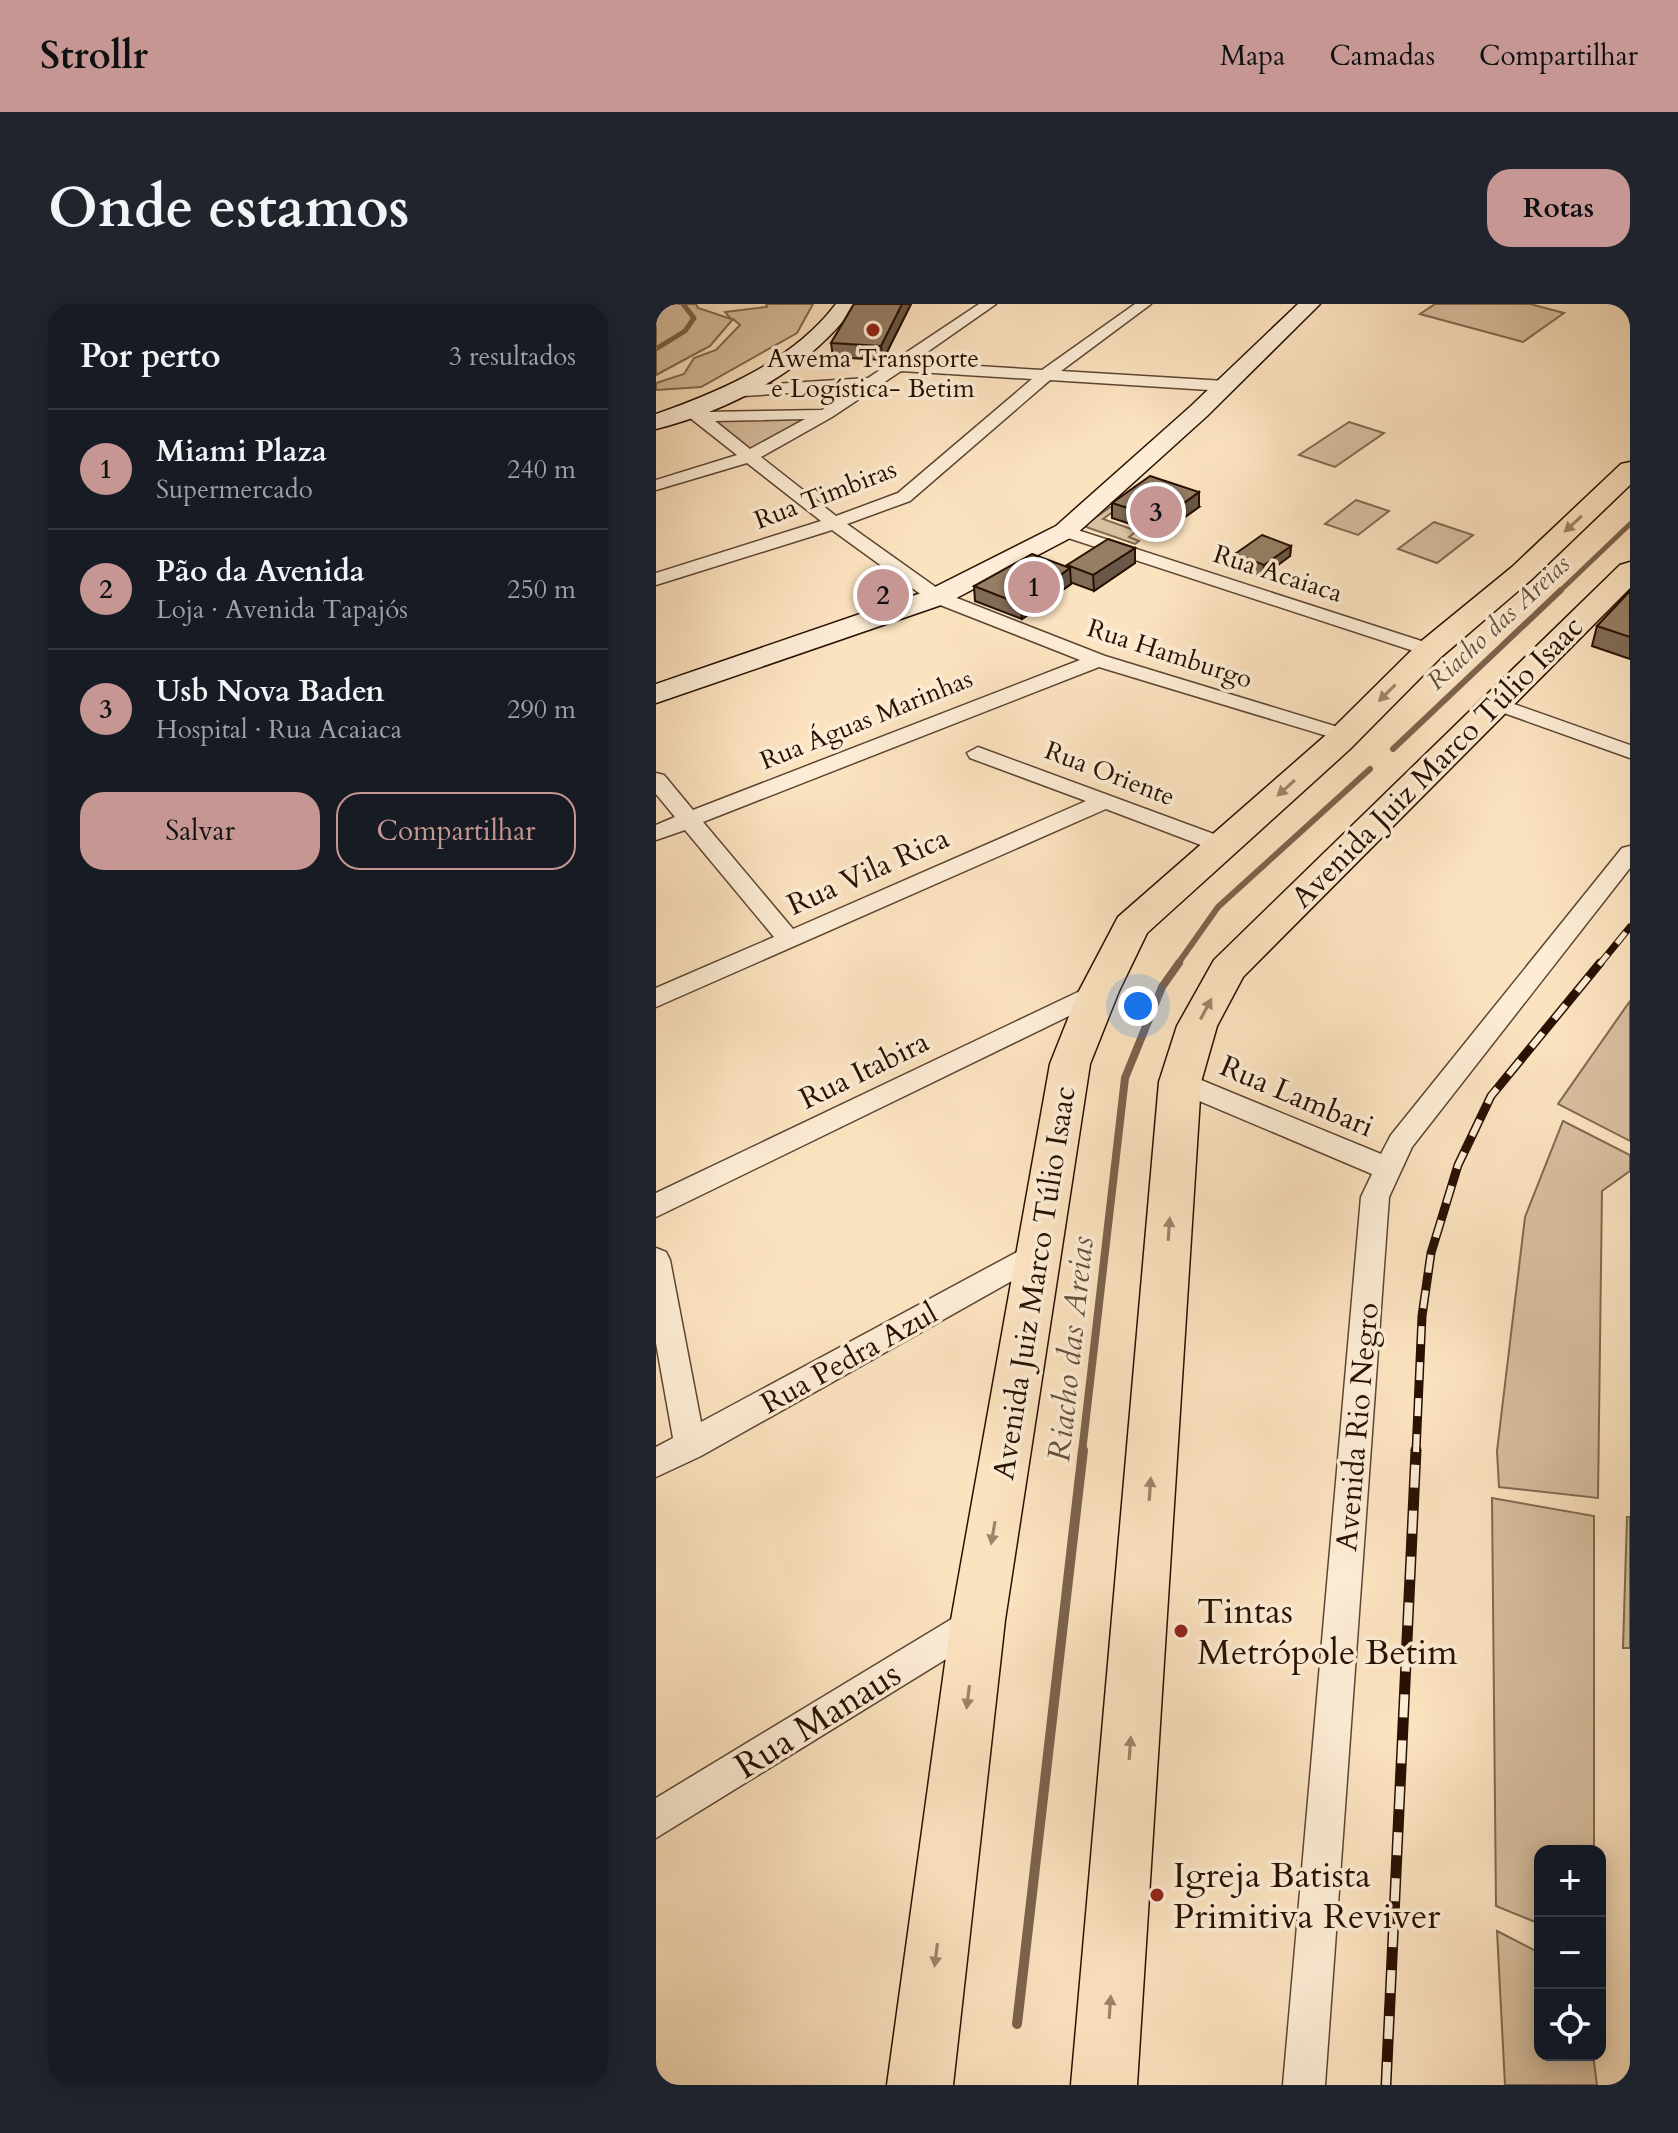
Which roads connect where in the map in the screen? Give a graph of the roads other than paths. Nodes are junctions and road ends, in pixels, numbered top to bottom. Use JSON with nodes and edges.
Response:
{"nodes":[{"id":1,"x":846,"y":304,"type":"edge"},
{"id":2,"x":989,"y":304,"type":"edge"},
{"id":3,"x":1144,"y":304,"type":"edge"},
{"id":4,"x":1310,"y":304,"type":"edge"},
{"id":5,"x":900,"y":366,"type":"junction"},
{"id":6,"x":1047,"y":374,"type":"junction"},
{"id":7,"x":870,"y":383,"type":"junction"},
{"id":8,"x":1225,"y":386,"type":"junction"},
{"id":9,"x":728,"y":392,"type":"junction"},
{"id":10,"x":826,"y":414,"type":"junction"},
{"id":11,"x":675,"y":417,"type":"edge"},
{"id":12,"x":749,"y":457,"type":"junction"},
{"id":13,"x":1630,"y":470,"type":"edge"},
{"id":14,"x":656,"y":485,"type":"edge"},
{"id":15,"x":834,"y":523,"type":"junction"},
{"id":16,"x":1065,"y":531,"type":"junction"},
{"id":17,"x":1630,"y":571,"type":"edge"},
{"id":18,"x":656,"y":579,"type":"edge"},
{"id":19,"x":937,"y":597,"type":"junction"},
{"id":20,"x":1430,"y":650,"type":"junction"},
{"id":21,"x":1098,"y":660,"type":"junction"},
{"id":22,"x":656,"y":694,"type":"edge"},
{"id":23,"x":1497,"y":704,"type":"junction"},
{"id":24,"x":1344,"y":735,"type":"junction"},
{"id":25,"x":1630,"y":752,"type":"edge"},
{"id":26,"x":978,"y":753,"type":"dead end"},
{"id":27,"x":656,"y":780,"type":"edge"},
{"id":28,"x":1106,"y":801,"type":"junction"},
{"id":29,"x":690,"y":819,"type":"junction"},
{"id":30,"x":656,"y":833,"type":"edge"},
{"id":31,"x":1222,"y":845,"type":"junction"},
{"id":32,"x":1630,"y":853,"type":"edge"},
{"id":33,"x":790,"y":941,"type":"junction"},
{"id":34,"x":1099,"y":991,"type":"junction"},
{"id":35,"x":656,"y":998,"type":"edge"},
{"id":36,"x":1180,"y":1082,"type":"junction"},
{"id":37,"x":1389,"y":1169,"type":"junction"},
{"id":38,"x":656,"y":1206,"type":"edge"},
{"id":39,"x":1041,"y":1251,"type":"junction"},
{"id":40,"x":656,"y":1260,"type":"edge"},
{"id":41,"x":690,"y":1446,"type":"junction"},
{"id":42,"x":656,"y":1463,"type":"edge"},
{"id":43,"x":978,"y":1620,"type":"junction"},
{"id":44,"x":656,"y":1819,"type":"edge"},
{"id":45,"x":920,"y":2085,"type":"edge"},
{"id":46,"x":1104,"y":2085,"type":"edge"},
{"id":47,"x":1304,"y":2085,"type":"edge"}],
"edges":[{"from":1,"to":9,"type":"main road"},
{"from":2,"to":5,"type":"street"},
{"from":3,"to":6,"type":"street","name":"Rua Timbiras"},
{"from":4,"to":8,"type":"main road"},
{"from":5,"to":6,"type":"street"},
{"from":5,"to":7,"type":"street"},
{"from":6,"to":8,"type":"street"},
{"from":6,"to":15,"type":"street","name":"Rua Timbiras"},
{"from":7,"to":9,"type":"street"},
{"from":7,"to":10,"type":"street"},
{"from":8,"to":16,"type":"main road"},
{"from":9,"to":11,"type":"main road"},
{"from":10,"to":11,"type":"street"},
{"from":10,"to":12,"type":"street"},
{"from":11,"to":12,"type":"street","name":"Rua Hamburgo"},
{"from":12,"to":14,"type":"street"},
{"from":12,"to":15,"type":"street","name":"Rua Hamburgo"},
{"from":13,"to":20,"type":"main road","name":"Avenida Juiz Marco Túlio Isaac","one_way":true},
{"from":15,"to":18,"type":"street","name":"Rua Timbiras"},
{"from":15,"to":19,"type":"street","name":"Rua Hamburgo"},
{"from":16,"to":19,"type":"main road"},
{"from":16,"to":20,"type":"street","name":"Rua Acaiaca"},
{"from":17,"to":23,"type":"main road","name":"Avenida Juiz Marco Túlio Isaac"},
{"from":19,"to":21,"type":"street","name":"Rua Hamburgo"},
{"from":19,"to":22,"type":"main road"},
{"from":20,"to":24,"type":"main road","name":"Avenida Juiz Marco Túlio Isaac","one_way":true},
{"from":21,"to":24,"type":"street","name":"Rua Hamburgo"},
{"from":21,"to":29,"type":"street","name":"Rua Águas Marinhas"},
{"from":23,"to":25,"type":"street"},
{"from":36,"to":23,"type":"main road","name":"Avenida Juiz Marco Túlio Isaac","one_way":true},
{"from":24,"to":31,"type":"main road","name":"Avenida Juiz Marco Túlio Isaac","one_way":true},
{"from":26,"to":28,"type":"street","name":"Rua Oriente"},
{"from":27,"to":29,"type":"street"},
{"from":28,"to":31,"type":"street","name":"Rua Oriente"},
{"from":28,"to":33,"type":"street","name":"Rua Vila Rica"},
{"from":29,"to":30,"type":"street","name":"Rua Águas Marinhas"},
{"from":29,"to":33,"type":"street"},
{"from":31,"to":34,"type":"main road","name":"Avenida Juiz Marco Túlio Isaac"},
{"from":32,"to":37,"type":"street","name":"Avenida Rio Negro"},
{"from":33,"to":35,"type":"street","name":"Rua Vila Rica"},
{"from":34,"to":38,"type":"street","name":"Rua Itabira"},
{"from":34,"to":39,"type":"main road","name":"Avenida Juiz Marco Túlio Isaac"},
{"from":36,"to":37,"type":"street","name":"Rua Lambari"},
{"from":46,"to":36,"type":"main road","name":"Avenida Juiz Marco Túlio Isaac","one_way":true},
{"from":37,"to":47,"type":"street","name":"Avenida Rio Negro"},
{"from":39,"to":41,"type":"street","name":"Rua Pedra Azul"},
{"from":39,"to":43,"type":"main road","name":"Avenida Juiz Marco Túlio Isaac","one_way":true},
{"from":40,"to":41,"type":"street"},
{"from":41,"to":42,"type":"street","name":"Rua Pedra Azul"},
{"from":43,"to":44,"type":"street","name":"Rua Manaus"},
{"from":43,"to":45,"type":"main road","name":"Avenida Juiz Marco Túlio Isaac","one_way":true}]}
